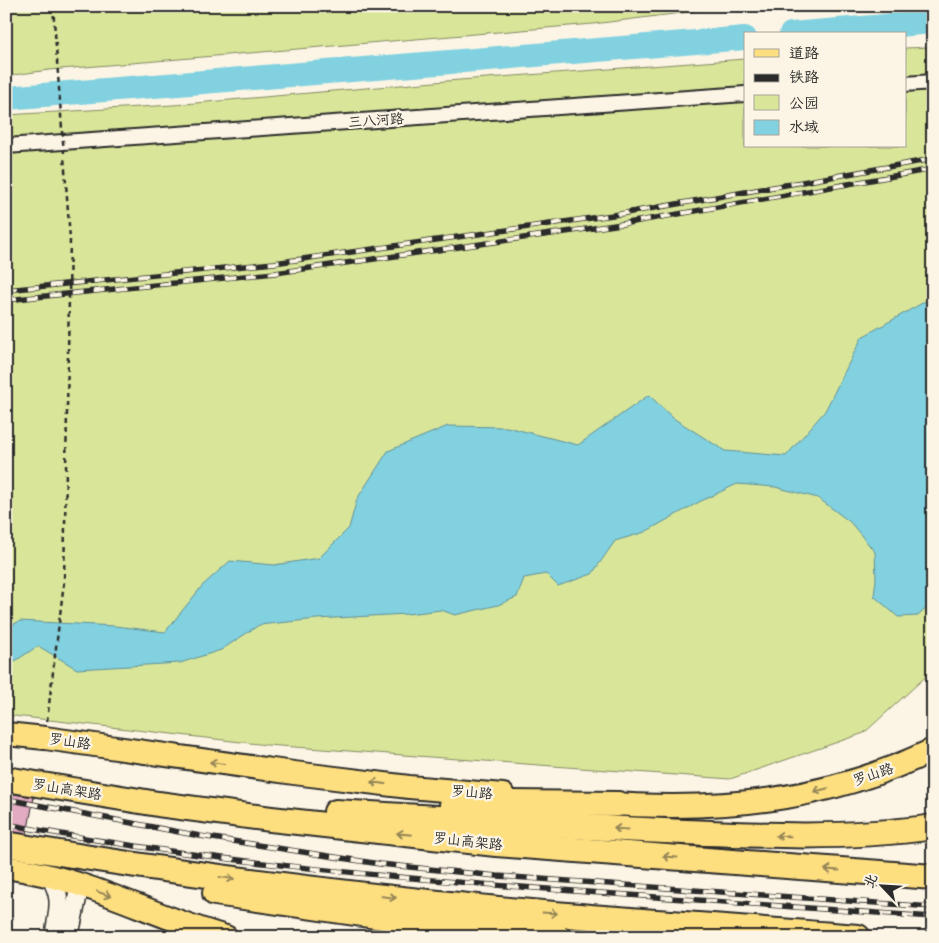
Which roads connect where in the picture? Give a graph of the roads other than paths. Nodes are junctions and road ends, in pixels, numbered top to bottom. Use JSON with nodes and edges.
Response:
{"nodes":[{"id":1,"x":933,"y":82,"type":"edge"},
{"id":2,"x":906,"y":84,"type":"edge"},
{"id":3,"x":744,"y":94,"type":"edge"},
{"id":4,"x":6,"y":146,"type":"edge"},
{"id":5,"x":6,"y":734,"type":"edge"},
{"id":6,"x":933,"y":750,"type":"edge"},
{"id":7,"x":6,"y":777,"type":"edge"},
{"id":8,"x":618,"y":804,"type":"junction"},
{"id":9,"x":272,"y":808,"type":"junction"},
{"id":10,"x":927,"y":827,"type":"edge"},
{"id":11,"x":6,"y":844,"type":"edge"},
{"id":12,"x":6,"y":849,"type":"edge"},
{"id":13,"x":6,"y":867,"type":"edge"},
{"id":14,"x":49,"y":875,"type":"junction"},
{"id":15,"x":933,"y":878,"type":"edge"},
{"id":16,"x":80,"y":884,"type":"junction"},
{"id":17,"x":294,"y":904,"type":"junction"},
{"id":18,"x":54,"y":937,"type":"edge"},
{"id":19,"x":69,"y":937,"type":"edge"},
{"id":20,"x":226,"y":937,"type":"edge"},
{"id":21,"x":422,"y":937,"type":"edge"},
{"id":22,"x":558,"y":937,"type":"edge"},
{"id":23,"x":858,"y":937,"type":"edge"}],
"edges":[{"from":1,"to":2,"type":"street"},
{"from":3,"to":4,"type":"street","name":"三八河路"},
{"from":8,"to":5,"type":"main road","name":"罗山路","one_way":true},
{"from":6,"to":8,"type":"main road","name":"罗山路","one_way":true},
{"from":7,"to":9,"type":"highway"},
{"from":15,"to":7,"type":"highway","name":"罗山高架路","one_way":true},
{"from":8,"to":9,"type":"highway"},
{"from":10,"to":9,"type":"highway","one_way":true},
{"from":11,"to":23,"type":"highway","one_way":true},
{"from":12,"to":17,"type":"highway"},
{"from":13,"to":14,"type":"main road"},
{"from":14,"to":16,"type":"main road"},
{"from":14,"to":18,"type":"street"},
{"from":16,"to":19,"type":"street"},
{"from":16,"to":20,"type":"main road","one_way":true},
{"from":17,"to":21,"type":"highway"},
{"from":17,"to":22,"type":"highway"}]}
